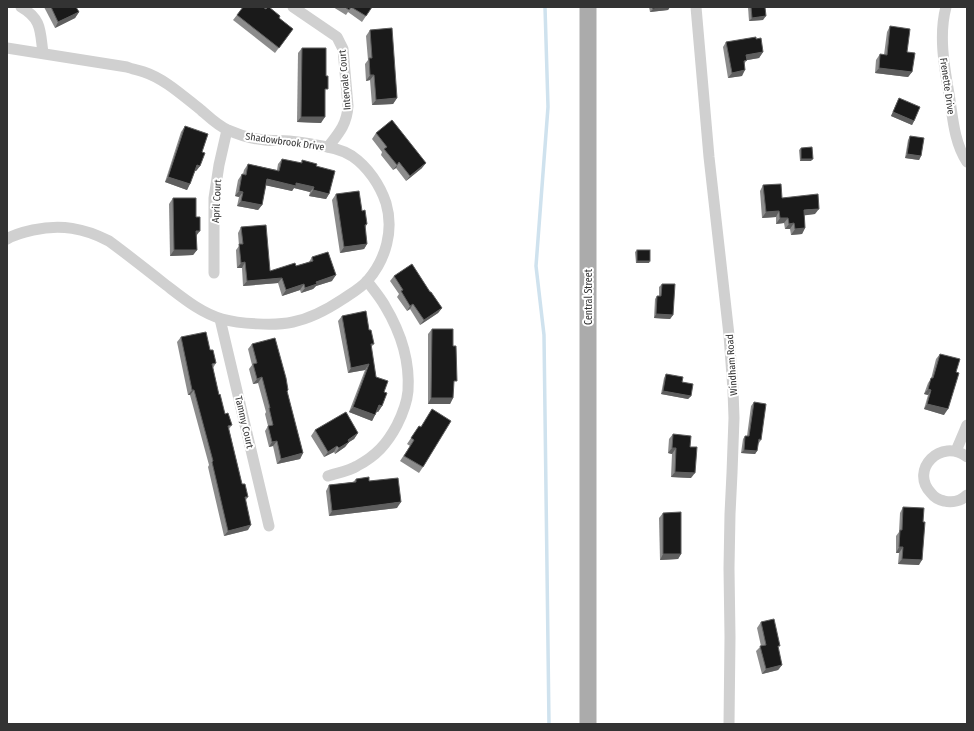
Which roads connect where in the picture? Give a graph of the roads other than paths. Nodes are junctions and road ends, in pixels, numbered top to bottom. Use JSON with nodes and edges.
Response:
{"nodes":[{"id":1,"x":21,"y":7,"type":"edge"},
{"id":2,"x":294,"y":7,"type":"edge"},
{"id":3,"x":588,"y":7,"type":"edge"},
{"id":4,"x":696,"y":7,"type":"edge"},
{"id":5,"x":946,"y":7,"type":"edge"},
{"id":6,"x":7,"y":48,"type":"edge"},
{"id":7,"x":43,"y":53,"type":"junction"},
{"id":8,"x":227,"y":130,"type":"junction"},
{"id":9,"x":328,"y":147,"type":"junction"},
{"id":10,"x":967,"y":162,"type":"edge"},
{"id":11,"x":7,"y":239,"type":"edge"},
{"id":12,"x":214,"y":273,"type":"dead end"},
{"id":13,"x":367,"y":281,"type":"junction"},
{"id":14,"x":220,"y":319,"type":"junction"},
{"id":15,"x":967,"y":425,"type":"edge"},
{"id":16,"x":956,"y":451,"type":"junction"},
{"id":17,"x":967,"y":457,"type":"edge"},
{"id":18,"x":328,"y":476,"type":"dead end"},
{"id":19,"x":967,"y":495,"type":"edge"},
{"id":20,"x":269,"y":526,"type":"dead end"},
{"id":21,"x":588,"y":724,"type":"edge"},
{"id":22,"x":729,"y":724,"type":"edge"}],
"edges":[{"from":1,"to":7,"type":"street"},
{"from":2,"to":9,"type":"street","name":"Intervale Court"},
{"from":3,"to":21,"type":"main road","name":"Central Street"},
{"from":4,"to":22,"type":"street","name":"Windham Road"},
{"from":5,"to":10,"type":"street","name":"Frenette Drive"},
{"from":6,"to":7,"type":"street","name":"Shadowbrook Drive"},
{"from":7,"to":8,"type":"street","name":"Shadowbrook Drive"},
{"from":8,"to":9,"type":"street","name":"Shadowbrook Drive"},
{"from":8,"to":12,"type":"street","name":"April Court"},
{"from":9,"to":13,"type":"street","name":"Shadowbrook Drive"},
{"from":11,"to":14,"type":"street","name":"Shadowbrook Drive"},
{"from":13,"to":14,"type":"street","name":"Shadowbrook Drive"},
{"from":13,"to":18,"type":"street"},
{"from":14,"to":20,"type":"street","name":"Tammy Court"},
{"from":15,"to":16,"type":"street"},
{"from":16,"to":17,"type":"street"},
{"from":16,"to":19,"type":"street"}]}
